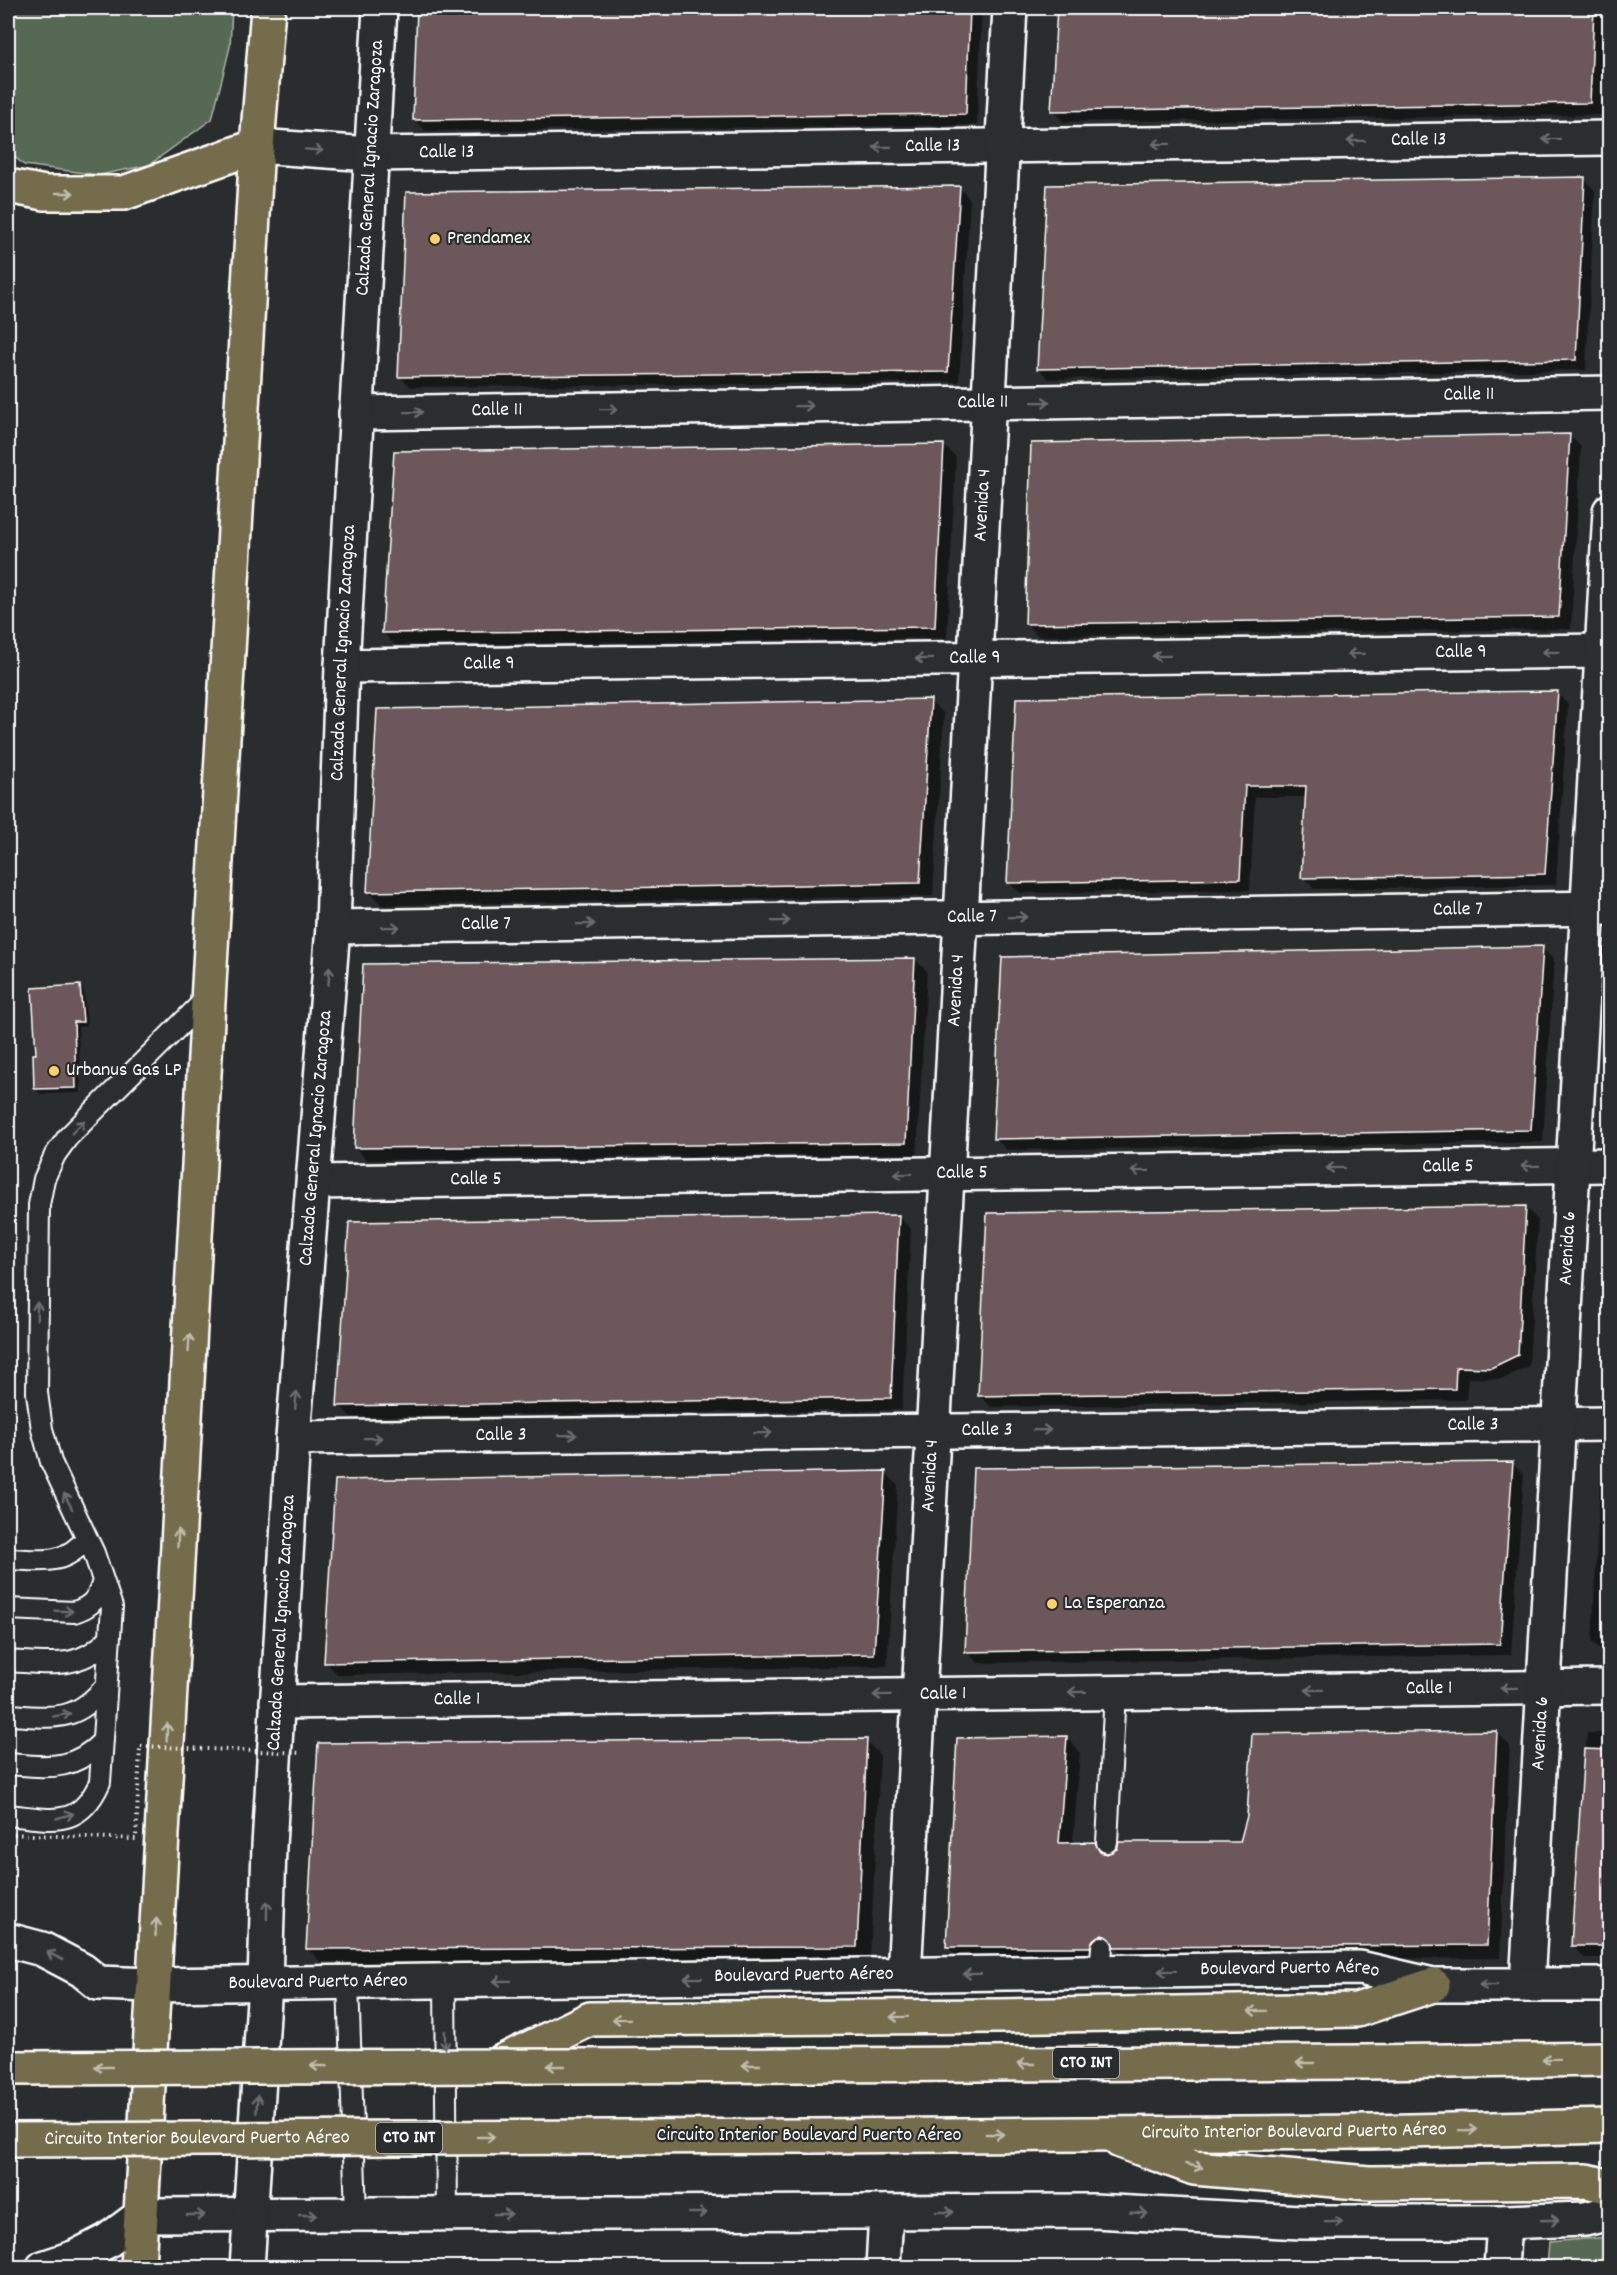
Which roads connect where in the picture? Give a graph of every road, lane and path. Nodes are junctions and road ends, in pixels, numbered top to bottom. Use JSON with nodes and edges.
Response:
{"nodes":[{"id":1,"x":268,"y":8,"type":"edge"},
{"id":2,"x":380,"y":8,"type":"edge"},
{"id":3,"x":1010,"y":8,"type":"edge"},
{"id":4,"x":1610,"y":138,"type":"edge"},
{"id":5,"x":257,"y":146,"type":"junction"},
{"id":6,"x":1002,"y":146,"type":"junction"},
{"id":7,"x":370,"y":154,"type":"junction"},
{"id":8,"x":8,"y":186,"type":"edge"},
{"id":9,"x":1610,"y":393,"type":"edge"},
{"id":10,"x":988,"y":403,"type":"junction"},
{"id":11,"x":356,"y":413,"type":"junction"},
{"id":12,"x":1610,"y":511,"type":"edge"},
{"id":13,"x":1606,"y":651,"type":"edge"},
{"id":14,"x":975,"y":658,"type":"junction"},
{"id":15,"x":342,"y":666,"type":"junction"},
{"id":16,"x":1598,"y":909,"type":"edge"},
{"id":17,"x":961,"y":918,"type":"junction"},
{"id":18,"x":333,"y":927,"type":"junction"},
{"id":19,"x":210,"y":994,"type":"junction"},
{"id":20,"x":1573,"y":1165,"type":"junction"},
{"id":21,"x":1610,"y":1165,"type":"edge"},
{"id":22,"x":946,"y":1174,"type":"junction"},
{"id":23,"x":314,"y":1182,"type":"junction"},
{"id":24,"x":1558,"y":1424,"type":"junction"},
{"id":25,"x":1610,"y":1424,"type":"edge"},
{"id":26,"x":933,"y":1431,"type":"junction"},
{"id":27,"x":293,"y":1438,"type":"junction"},
{"id":28,"x":87,"y":1538,"type":"junction"},
{"id":29,"x":8,"y":1559,"type":"edge"},
{"id":30,"x":103,"y":1580,"type":"junction"},
{"id":31,"x":8,"y":1609,"type":"edge"},
{"id":32,"x":110,"y":1637,"type":"junction"},
{"id":33,"x":8,"y":1661,"type":"edge"},
{"id":34,"x":106,"y":1686,"type":"junction"},
{"id":35,"x":1610,"y":1687,"type":"edge"},
{"id":36,"x":1543,"y":1688,"type":"junction"},
{"id":37,"x":1115,"y":1692,"type":"junction"},
{"id":38,"x":919,"y":1694,"type":"junction"},
{"id":39,"x":277,"y":1702,"type":"junction"},
{"id":40,"x":8,"y":1715,"type":"edge"},
{"id":41,"x":103,"y":1741,"type":"junction"},
{"id":42,"x":302,"y":1753,"type":"dead end"},
{"id":43,"x":8,"y":1764,"type":"edge"},
{"id":44,"x":8,"y":1815,"type":"edge"},
{"id":45,"x":8,"y":1834,"type":"edge"},
{"id":46,"x":1107,"y":1842,"type":"dead end"},
{"id":47,"x":8,"y":1940,"type":"edge"},
{"id":48,"x":904,"y":1975,"type":"junction"},
{"id":49,"x":445,"y":1982,"type":"junction"},
{"id":50,"x":348,"y":1983,"type":"junction"},
{"id":51,"x":265,"y":1984,"type":"junction"},
{"id":52,"x":152,"y":1985,"type":"junction"},
{"id":53,"x":1433,"y":1985,"type":"junction"},
{"id":54,"x":1527,"y":1985,"type":"junction"},
{"id":55,"x":1610,"y":1985,"type":"edge"},
{"id":56,"x":1610,"y":2059,"type":"edge"},
{"id":57,"x":493,"y":2066,"type":"junction"},
{"id":58,"x":8,"y":2068,"type":"edge"},
{"id":59,"x":1610,"y":2126,"type":"edge"},
{"id":60,"x":1099,"y":2134,"type":"junction"},
{"id":61,"x":8,"y":2140,"type":"edge"},
{"id":62,"x":1610,"y":2187,"type":"edge"},
{"id":63,"x":886,"y":2212,"type":"junction"},
{"id":64,"x":1610,"y":2213,"type":"edge"},
{"id":65,"x":356,"y":2214,"type":"junction"},
{"id":66,"x":447,"y":2214,"type":"junction"},
{"id":67,"x":250,"y":2215,"type":"junction"},
{"id":68,"x":142,"y":2216,"type":"junction"},
{"id":69,"x":1504,"y":2222,"type":"junction"},
{"id":70,"x":43,"y":2268,"type":"edge"},
{"id":71,"x":138,"y":2268,"type":"edge"},
{"id":72,"x":247,"y":2268,"type":"edge"},
{"id":73,"x":883,"y":2268,"type":"edge"},
{"id":74,"x":1501,"y":2268,"type":"edge"}],
"edges":[{"from":1,"to":5,"type":"main road"},
{"from":2,"to":7,"type":"street","name":"Calzada General Ignacio Zaragoza"},
{"from":3,"to":6,"type":"street","name":"Avenida 4"},
{"from":4,"to":6,"type":"street","name":"Calle 13","one_way":true},
{"from":5,"to":7,"type":"street","name":"Calle 13","one_way":true},
{"from":8,"to":5,"type":"main road","one_way":true},
{"from":5,"to":19,"type":"main road"},
{"from":6,"to":7,"type":"street","name":"Calle 13","one_way":true},
{"from":6,"to":10,"type":"street","name":"Avenida 4"},
{"from":7,"to":11,"type":"street","name":"Calzada General Ignacio Zaragoza"},
{"from":10,"to":9,"type":"street","name":"Calle 11","one_way":true},
{"from":11,"to":10,"type":"street","name":"Calle 11","one_way":true},
{"from":10,"to":14,"type":"street","name":"Avenida 4"},
{"from":11,"to":15,"type":"street","name":"Calzada General Ignacio Zaragoza"},
{"from":12,"to":13,"type":"street","name":"Avenida 6"},
{"from":13,"to":14,"type":"street","name":"Calle 9","one_way":true},
{"from":13,"to":16,"type":"street","name":"Avenida 6"},
{"from":14,"to":15,"type":"street","name":"Calle 9","one_way":true},
{"from":14,"to":17,"type":"street","name":"Avenida 4"},
{"from":15,"to":18,"type":"street","name":"Calzada General Ignacio Zaragoza"},
{"from":17,"to":16,"type":"street","name":"Calle 7","one_way":true},
{"from":16,"to":20,"type":"street","name":"Avenida 6"},
{"from":18,"to":17,"type":"street","name":"Calle 7","one_way":true},
{"from":17,"to":22,"type":"street","name":"Avenida 4"},
{"from":23,"to":18,"type":"street","name":"Calzada General Ignacio Zaragoza","one_way":true},
{"from":28,"to":19,"type":"lane","one_way":true},
{"from":52,"to":19,"type":"main road","one_way":true},
{"from":20,"to":21,"type":"street","name":"Calle 5"},
{"from":20,"to":22,"type":"street","name":"Calle 5","one_way":true},
{"from":20,"to":24,"type":"street","name":"Avenida 6"},
{"from":22,"to":23,"type":"street","name":"Calle 5","one_way":true},
{"from":22,"to":26,"type":"street","name":"Avenida 4"},
{"from":27,"to":23,"type":"street","name":"Calzada General Ignacio Zaragoza","one_way":true},
{"from":24,"to":25,"type":"street","name":"Calle 3"},
{"from":26,"to":24,"type":"street","name":"Calle 3","one_way":true},
{"from":24,"to":36,"type":"street","name":"Avenida 6"},
{"from":27,"to":26,"type":"street","name":"Calle 3","one_way":true},
{"from":26,"to":38,"type":"street","name":"Avenida 4"},
{"from":27,"to":39,"type":"street","name":"Calzada General Ignacio Zaragoza"},
{"from":28,"to":29,"type":"lane"},
{"from":28,"to":30,"type":"lane"},
{"from":31,"to":30,"type":"lane","one_way":true},
{"from":30,"to":32,"type":"lane"},
{"from":32,"to":33,"type":"lane"},
{"from":32,"to":34,"type":"lane"},
{"from":40,"to":34,"type":"lane","one_way":true},
{"from":34,"to":41,"type":"lane"},
{"from":35,"to":36,"type":"street","name":"Calle 1"},
{"from":36,"to":37,"type":"street","name":"Calle 1","one_way":true},
{"from":36,"to":54,"type":"street","name":"Avenida 6"},
{"from":37,"to":38,"type":"street","name":"Calle 1","one_way":true},
{"from":37,"to":46,"type":"lane"},
{"from":38,"to":39,"type":"street","name":"Calle 1","one_way":true},
{"from":38,"to":48,"type":"street","name":"Avenida 4"},
{"from":51,"to":39,"type":"street","name":"Calzada General Ignacio Zaragoza","one_way":true},
{"from":41,"to":43,"type":"lane"},
{"from":44,"to":41,"type":"lane","one_way":true},
{"from":42,"to":45,"type":"path","bridge":true},
{"from":52,"to":47,"type":"street","name":"Boulevard Puerto Aéreo","one_way":true},
{"from":48,"to":49,"type":"street","name":"Boulevard Puerto Aéreo","one_way":true},
{"from":53,"to":48,"type":"street","name":"Boulevard Puerto Aéreo","one_way":true},
{"from":49,"to":50,"type":"street","name":"Boulevard Puerto Aéreo"},
{"from":49,"to":66,"type":"lane","one_way":true},
{"from":50,"to":51,"type":"street","name":"Boulevard Puerto Aéreo"},
{"from":50,"to":65,"type":"lane"},
{"from":51,"to":52,"type":"street","name":"Boulevard Puerto Aéreo"},
{"from":67,"to":51,"type":"street","name":"Calzada General Ignacio Zaragoza","one_way":true},
{"from":52,"to":68,"type":"main road"},
{"from":54,"to":53,"type":"street","name":"Boulevard Puerto Aéreo","one_way":true},
{"from":53,"to":57,"type":"main road","one_way":true},
{"from":54,"to":55,"type":"street","name":"Boulevard Puerto Aéreo"},
{"from":56,"to":57,"type":"main road","number":"CTO INT","one_way":true,"bridge":true},
{"from":57,"to":58,"type":"main road","number":"CTO INT","one_way":true,"bridge":true},
{"from":60,"to":59,"type":"main road","name":"Circuito Interior Boulevard Puerto Aéreo","number":"CTO INT","one_way":true},
{"from":61,"to":60,"type":"main road","name":"Circuito Interior Boulevard Puerto Aéreo","number":"CTO INT","one_way":true,"bridge":true},
{"from":60,"to":62,"type":"main road","one_way":true},
{"from":66,"to":63,"type":"street","one_way":true},
{"from":63,"to":69,"type":"street","one_way":true},
{"from":63,"to":73,"type":"street"},
{"from":69,"to":64,"type":"street","one_way":true},
{"from":65,"to":66,"type":"street"},
{"from":67,"to":65,"type":"street","one_way":true},
{"from":68,"to":67,"type":"street","one_way":true},
{"from":67,"to":72,"type":"street","name":"Calzada General Ignacio Zaragoza"},
{"from":68,"to":70,"type":"street"},
{"from":68,"to":71,"type":"main road"},
{"from":69,"to":74,"type":"street"}]}
